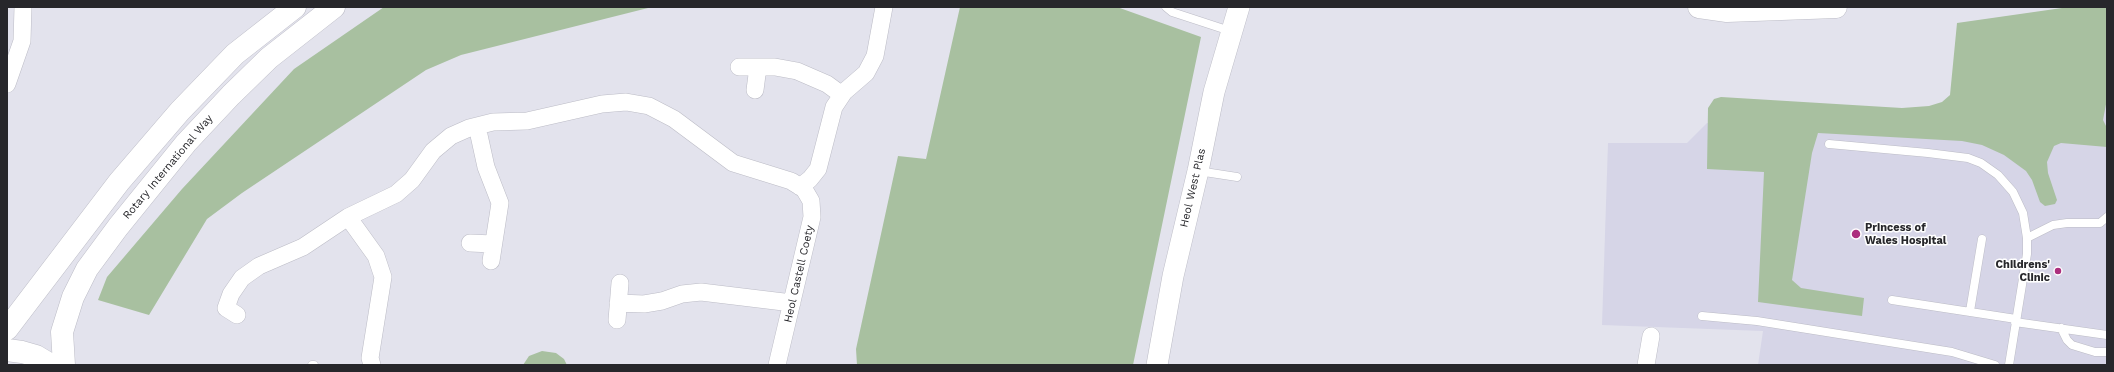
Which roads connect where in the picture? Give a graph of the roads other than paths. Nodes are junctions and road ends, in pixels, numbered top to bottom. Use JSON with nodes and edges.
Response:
{"nodes":[{"id":1,"x":23,"y":7,"type":"edge"},
{"id":2,"x":295,"y":7,"type":"edge"},
{"id":3,"x":334,"y":7,"type":"edge"},
{"id":4,"x":884,"y":7,"type":"edge"},
{"id":5,"x":1166,"y":7,"type":"edge"},
{"id":6,"x":1699,"y":7,"type":"edge"},
{"id":7,"x":1836,"y":7,"type":"edge"},
{"id":8,"x":1235,"y":15,"type":"edge"},
{"id":9,"x":739,"y":67,"type":"dead end"},
{"id":10,"x":758,"y":67,"type":"junction"},
{"id":11,"x":7,"y":84,"type":"edge"},
{"id":12,"x":755,"y":90,"type":"dead end"},
{"id":13,"x":842,"y":95,"type":"junction"},
{"id":14,"x":477,"y":126,"type":"junction"},
{"id":15,"x":1829,"y":144,"type":"dead end"},
{"id":16,"x":1198,"y":171,"type":"junction"},
{"id":17,"x":1237,"y":177,"type":"dead end"},
{"id":18,"x":800,"y":187,"type":"junction"},
{"id":19,"x":348,"y":217,"type":"junction"},
{"id":20,"x":2107,"y":217,"type":"edge"},
{"id":21,"x":2027,"y":238,"type":"junction"},
{"id":22,"x":1982,"y":239,"type":"dead end"},
{"id":23,"x":470,"y":243,"type":"dead end"},
{"id":24,"x":493,"y":244,"type":"junction"},
{"id":25,"x":491,"y":261,"type":"dead end"},
{"id":26,"x":620,"y":283,"type":"dead end"},
{"id":27,"x":1892,"y":300,"type":"dead end"},
{"id":28,"x":618,"y":303,"type":"junction"},
{"id":29,"x":792,"y":303,"type":"junction"},
{"id":30,"x":1970,"y":311,"type":"junction"},
{"id":31,"x":225,"y":312,"type":"dead end"},
{"id":32,"x":1702,"y":316,"type":"dead end"},
{"id":33,"x":617,"y":320,"type":"dead end"},
{"id":34,"x":2016,"y":320,"type":"junction"},
{"id":35,"x":2061,"y":328,"type":"junction"},
{"id":36,"x":7,"y":329,"type":"edge"},
{"id":37,"x":2107,"y":335,"type":"edge"},
{"id":38,"x":1651,"y":336,"type":"dead end"},
{"id":39,"x":7,"y":350,"type":"edge"},
{"id":40,"x":2107,"y":352,"type":"edge"},
{"id":41,"x":51,"y":365,"type":"edge"},
{"id":42,"x":64,"y":365,"type":"edge"},
{"id":43,"x":372,"y":365,"type":"edge"},
{"id":44,"x":777,"y":365,"type":"edge"},
{"id":45,"x":1157,"y":365,"type":"edge"},
{"id":46,"x":1646,"y":365,"type":"edge"},
{"id":47,"x":1995,"y":365,"type":"edge"},
{"id":48,"x":2009,"y":365,"type":"edge"}],
"edges":[{"from":1,"to":11,"type":"street"},
{"from":2,"to":36,"type":"main road"},
{"from":3,"to":42,"type":"main road","name":"Rotary International Way"},
{"from":4,"to":13,"type":"street"},
{"from":5,"to":8,"type":"lane"},
{"from":6,"to":7,"type":"main road"},
{"from":8,"to":16,"type":"street","name":"Heol West Plas"},
{"from":9,"to":10,"type":"street"},
{"from":10,"to":12,"type":"street"},
{"from":10,"to":13,"type":"street"},
{"from":13,"to":18,"type":"street"},
{"from":14,"to":18,"type":"street","name":"Heol Castell Coety"},
{"from":14,"to":19,"type":"street","name":"Heol Castell Coety"},
{"from":14,"to":24,"type":"street"},
{"from":15,"to":21,"type":"lane"},
{"from":16,"to":17,"type":"lane"},
{"from":16,"to":45,"type":"street","name":"Heol West Plas"},
{"from":18,"to":29,"type":"street","name":"Heol Castell Coety"},
{"from":19,"to":31,"type":"street","name":"Heol Castell Coety"},
{"from":19,"to":43,"type":"street"},
{"from":20,"to":21,"type":"lane"},
{"from":21,"to":34,"type":"lane"},
{"from":22,"to":30,"type":"lane"},
{"from":23,"to":24,"type":"street"},
{"from":24,"to":25,"type":"street"},
{"from":26,"to":28,"type":"street"},
{"from":27,"to":30,"type":"lane"},
{"from":28,"to":29,"type":"street"},
{"from":28,"to":33,"type":"street"},
{"from":29,"to":44,"type":"street","name":"Heol Castell Coety"},
{"from":30,"to":34,"type":"lane"},
{"from":32,"to":47,"type":"lane"},
{"from":34,"to":35,"type":"lane"},
{"from":34,"to":48,"type":"lane"},
{"from":35,"to":37,"type":"lane"},
{"from":35,"to":40,"type":"lane"},
{"from":38,"to":46,"type":"street"},
{"from":39,"to":41,"type":"main road"}]}
